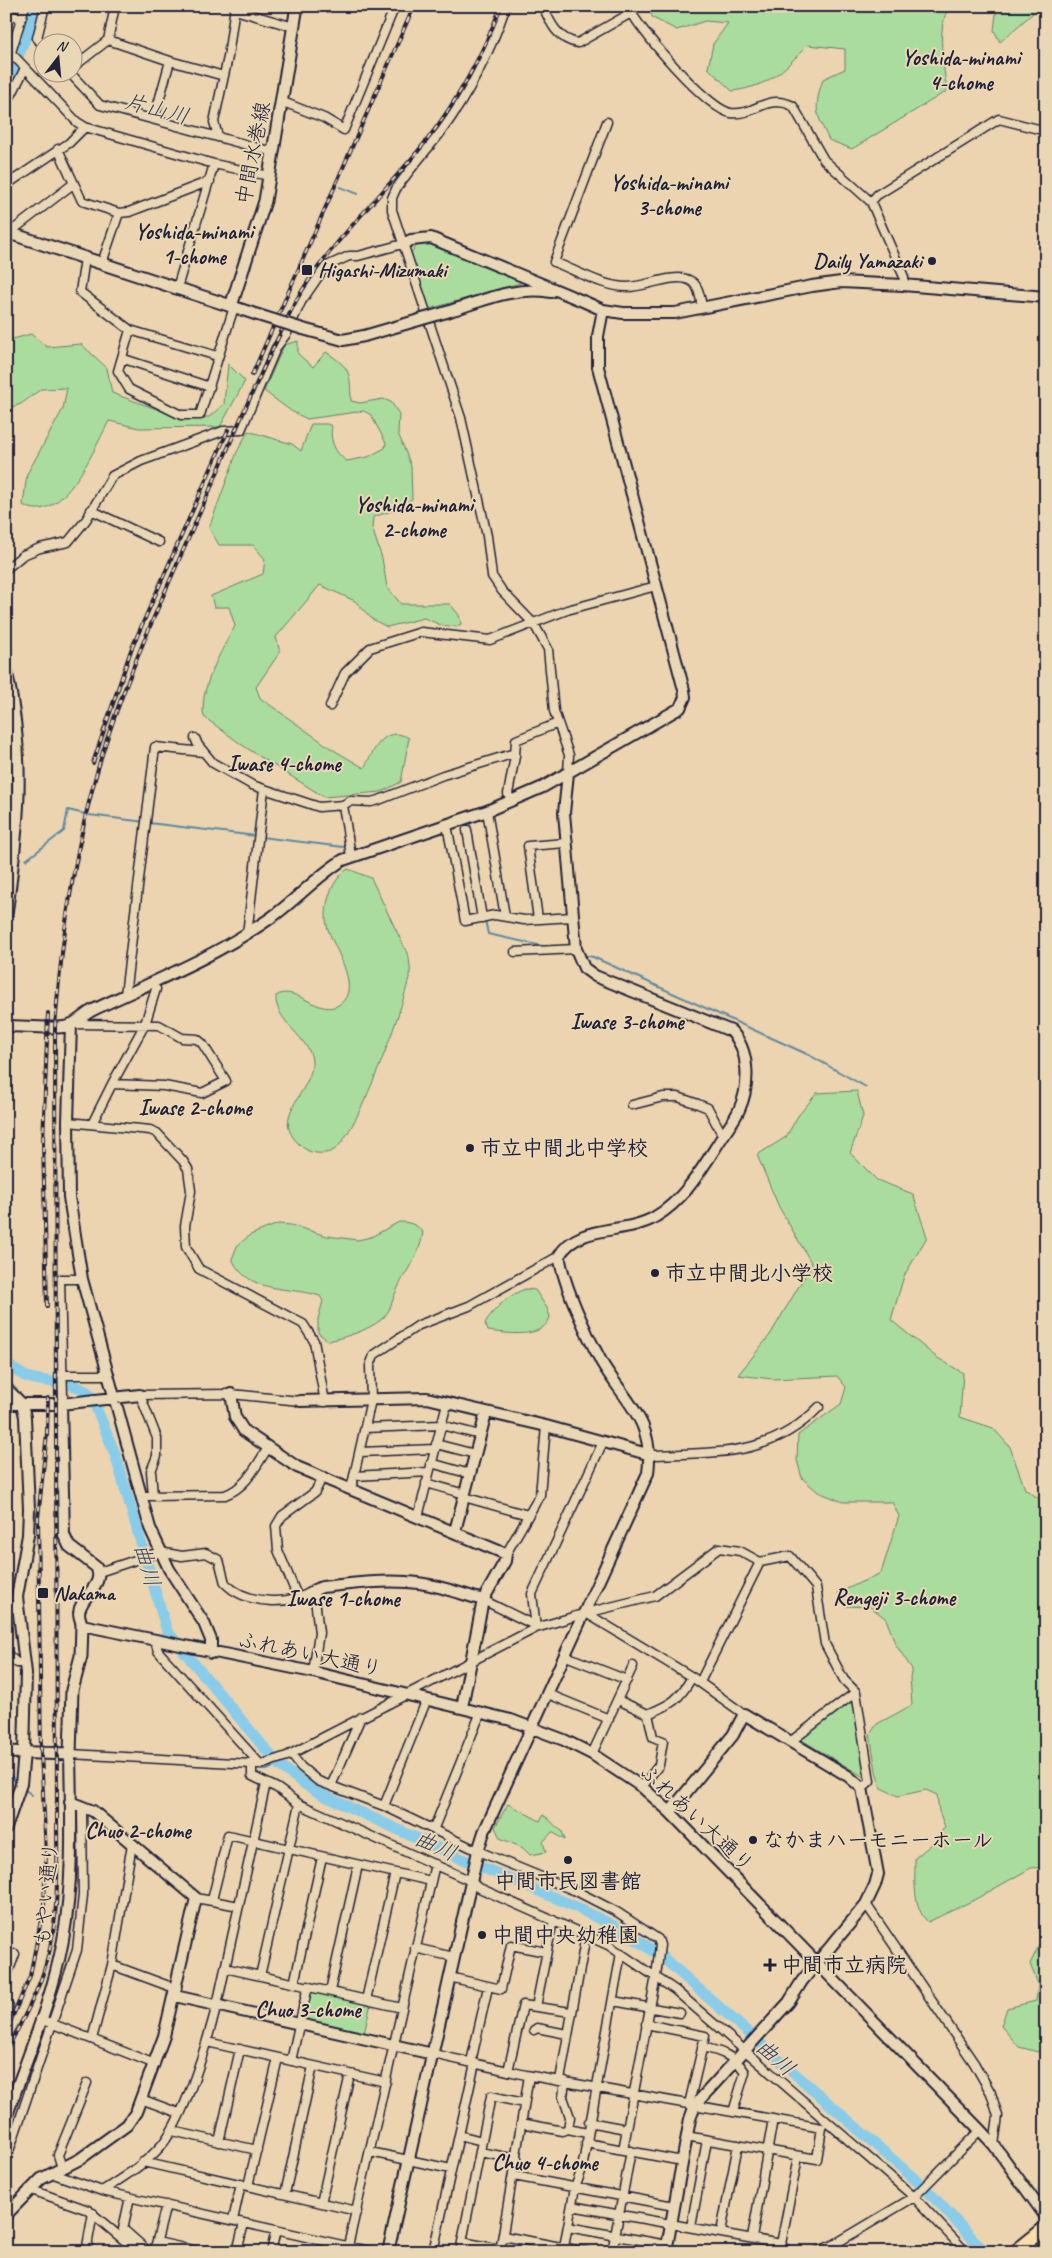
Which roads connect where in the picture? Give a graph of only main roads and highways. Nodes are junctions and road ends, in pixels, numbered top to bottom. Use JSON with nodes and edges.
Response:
{"nodes":[{"id":1,"x":297,"y":6,"type":"edge"},
{"id":2,"x":8,"y":232,"type":"edge"},
{"id":3,"x":6,"y":671,"type":"edge"},
{"id":4,"x":11,"y":840,"type":"edge"},
{"id":5,"x":9,"y":881,"type":"edge"},
{"id":6,"x":7,"y":897,"type":"edge"},
{"id":7,"x":6,"y":915,"type":"edge"},
{"id":8,"x":82,"y":1625,"type":"road end"},
{"id":9,"x":6,"y":1752,"type":"edge"},
{"id":10,"x":1046,"y":2227,"type":"edge"},
{"id":11,"x":1015,"y":2252,"type":"edge"}],
"edges":[{"from":1,"to":2,"type":"main road","name":"中間水巻線"},
{"from":3,"to":4,"type":"main road"},
{"from":4,"to":5,"type":"main road"},
{"from":5,"to":6,"type":"main road"},
{"from":6,"to":7,"type":"main road"},
{"from":8,"to":9,"type":"main road"},
{"from":10,"to":11,"type":"main road"}]}
